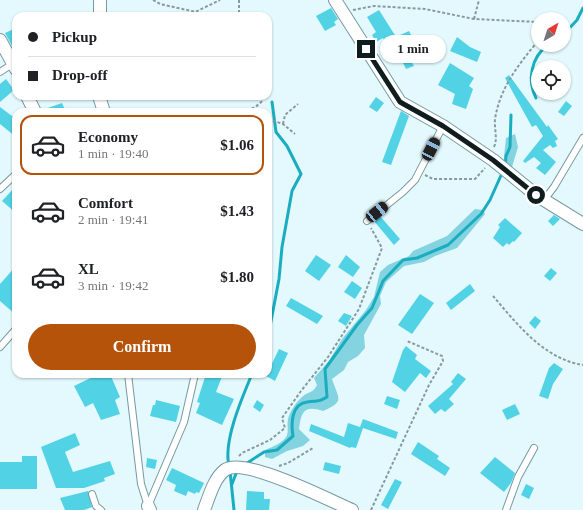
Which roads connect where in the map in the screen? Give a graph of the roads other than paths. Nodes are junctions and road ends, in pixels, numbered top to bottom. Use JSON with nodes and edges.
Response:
{"nodes":[{"id":1,"x":100,"y":0,"type":"edge"},
{"id":2,"x":335,"y":0,"type":"edge"},
{"id":3,"x":100,"y":12,"type":"edge"},
{"id":4,"x":0,"y":40,"type":"edge"},
{"id":5,"x":12,"y":61,"type":"edge"},
{"id":6,"x":12,"y":67,"type":"edge"},
{"id":7,"x":0,"y":72,"type":"edge"},
{"id":8,"x":443,"y":126,"type":"junction"},
{"id":9,"x":583,"y":138,"type":"edge"},
{"id":10,"x":12,"y":178,"type":"edge"},
{"id":11,"x":0,"y":189,"type":"edge"},
{"id":12,"x":544,"y":200,"type":"junction"},
{"id":13,"x":367,"y":221,"type":"road end"},
{"id":14,"x":583,"y":224,"type":"edge"},
{"id":15,"x":12,"y":334,"type":"edge"},
{"id":16,"x":0,"y":347,"type":"edge"},
{"id":17,"x":128,"y":378,"type":"edge"},
{"id":18,"x":194,"y":378,"type":"edge"},
{"id":19,"x":534,"y":448,"type":"dead end"},
{"id":20,"x":92,"y":494,"type":"dead end"},
{"id":21,"x":149,"y":508,"type":"edge"},
{"id":22,"x":101,"y":510,"type":"edge"},
{"id":23,"x":204,"y":510,"type":"edge"},
{"id":24,"x":352,"y":510,"type":"edge"},
{"id":25,"x":506,"y":510,"type":"edge"}],
"edges":[{"from":1,"to":3,"type":"street"},
{"from":2,"to":8,"type":"street"},
{"from":4,"to":5,"type":"street"},
{"from":6,"to":7,"type":"lane"},
{"from":8,"to":12,"type":"street"},
{"from":8,"to":13,"type":"lane"},
{"from":9,"to":12,"type":"lane"},
{"from":10,"to":11,"type":"lane"},
{"from":12,"to":14,"type":"street"},
{"from":15,"to":16,"type":"lane"},
{"from":17,"to":21,"type":"lane"},
{"from":18,"to":21,"type":"lane"},
{"from":19,"to":25,"type":"lane"},
{"from":20,"to":22,"type":"lane"},
{"from":23,"to":24,"type":"street"}]}
